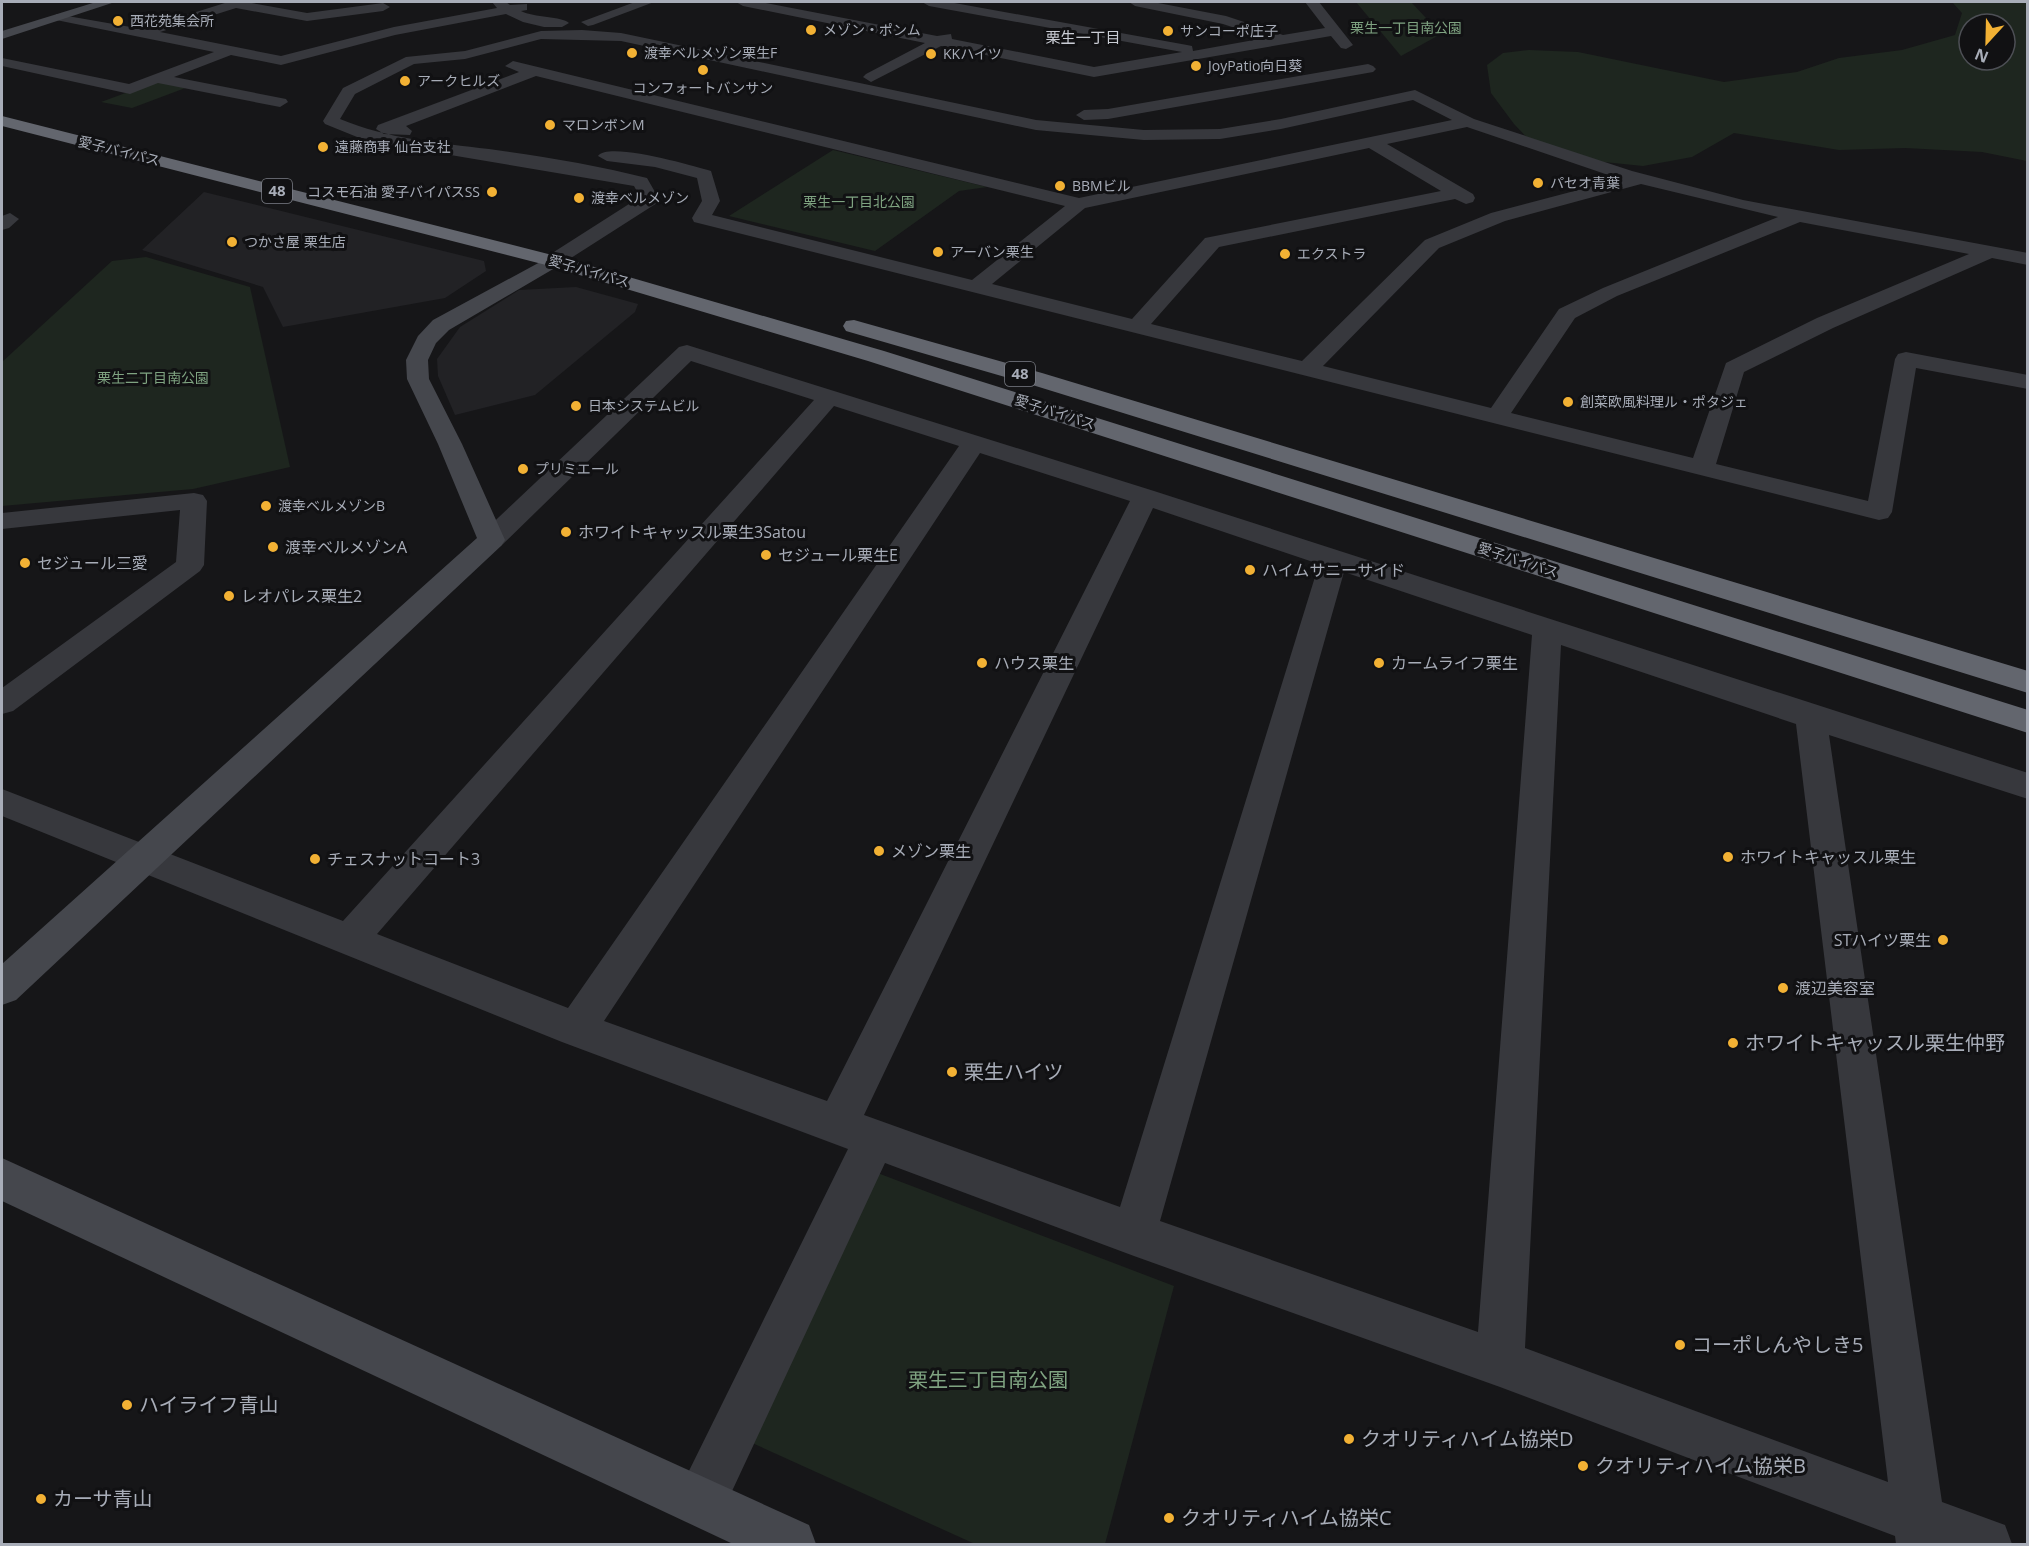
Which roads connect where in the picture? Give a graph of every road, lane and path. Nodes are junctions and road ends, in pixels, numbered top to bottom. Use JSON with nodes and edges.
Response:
{"nodes":[{"id":1,"x":108,"y":2,"type":"edge"},
{"id":2,"x":541,"y":2,"type":"edge"},
{"id":3,"x":646,"y":2,"type":"edge"},
{"id":4,"x":743,"y":2,"type":"edge"},
{"id":5,"x":929,"y":2,"type":"edge"},
{"id":6,"x":1011,"y":2,"type":"edge"},
{"id":7,"x":1135,"y":2,"type":"edge"},
{"id":8,"x":1312,"y":2,"type":"edge"},
{"id":9,"x":239,"y":3,"type":"edge"},
{"id":10,"x":382,"y":4,"type":"edge"},
{"id":11,"x":503,"y":6,"type":"edge"},
{"id":12,"x":990,"y":13,"type":"junction"},
{"id":13,"x":61,"y":17,"type":"junction"},
{"id":14,"x":588,"y":22,"type":"junction"},
{"id":15,"x":394,"y":31,"type":"junction"},
{"id":16,"x":1334,"y":31,"type":"junction"},
{"id":17,"x":143,"y":34,"type":"junction"},
{"id":18,"x":2,"y":35,"type":"edge"},
{"id":19,"x":1281,"y":39,"type":"junction"},
{"id":20,"x":939,"y":40,"type":"junction"},
{"id":21,"x":232,"y":50,"type":"junction"},
{"id":22,"x":1207,"y":52,"type":"junction"},
{"id":23,"x":465,"y":55,"type":"junction"},
{"id":24,"x":2,"y":62,"type":"edge"},
{"id":25,"x":533,"y":72,"type":"junction"},
{"id":26,"x":871,"y":77,"type":"junction"},
{"id":27,"x":159,"y":79,"type":"junction"},
{"id":28,"x":1399,"y":86,"type":"dead end"},
{"id":29,"x":1415,"y":95,"type":"junction"},
{"id":30,"x":280,"y":102,"type":"dead end"},
{"id":31,"x":2,"y":104,"type":"edge"},
{"id":32,"x":2,"y":121,"type":"edge"},
{"id":33,"x":1468,"y":122,"type":"junction"},
{"id":34,"x":1371,"y":142,"type":"junction"},
{"id":35,"x":1640,"y":179,"type":"junction"},
{"id":36,"x":1458,"y":194,"type":"junction"},
{"id":37,"x":1079,"y":204,"type":"junction"},
{"id":38,"x":1800,"y":215,"type":"junction"},
{"id":39,"x":1498,"y":217,"type":"junction"},
{"id":40,"x":575,"y":247,"type":"junction"},
{"id":41,"x":1990,"y":252,"type":"junction"},
{"id":42,"x":2028,"y":259,"type":"edge"},
{"id":43,"x":553,"y":261,"type":"junction"},
{"id":44,"x":977,"y":286,"type":"junction"},
{"id":45,"x":735,"y":291,"type":"dead end"},
{"id":46,"x":838,"y":321,"type":"dead end"},
{"id":47,"x":1137,"y":327,"type":"junction"},
{"id":48,"x":1307,"y":369,"type":"junction"},
{"id":49,"x":2028,"y":382,"type":"edge"},
{"id":50,"x":829,"y":398,"type":"junction"},
{"id":51,"x":1497,"y":416,"type":"junction"},
{"id":52,"x":974,"y":443,"type":"junction"},
{"id":53,"x":1702,"y":468,"type":"junction"},
{"id":54,"x":1145,"y":497,"type":"junction"},
{"id":55,"x":2,"y":521,"type":"edge"},
{"id":56,"x":491,"y":540,"type":"junction"},
{"id":57,"x":1334,"y":560,"type":"junction"},
{"id":58,"x":1547,"y":630,"type":"junction"},
{"id":59,"x":2028,"y":682,"type":"edge"},
{"id":60,"x":2,"y":703,"type":"edge"},
{"id":61,"x":1811,"y":717,"type":"junction"},
{"id":62,"x":2028,"y":722,"type":"edge"},
{"id":63,"x":2028,"y":786,"type":"edge"},
{"id":64,"x":2,"y":802,"type":"edge"},
{"id":65,"x":141,"y":859,"type":"junction"},
{"id":66,"x":351,"y":938,"type":"junction"},
{"id":67,"x":2,"y":988,"type":"edge"},
{"id":68,"x":576,"y":1029,"type":"junction"},
{"id":69,"x":856,"y":1131,"type":"junction"},
{"id":70,"x":2,"y":1179,"type":"edge"},
{"id":71,"x":1134,"y":1234,"type":"junction"},
{"id":72,"x":1500,"y":1363,"type":"junction"},
{"id":73,"x":701,"y":1501,"type":"junction"},
{"id":74,"x":1920,"y":1532,"type":"edge"},
{"id":75,"x":790,"y":1545,"type":"edge"},
{"id":76,"x":1986,"y":1545,"type":"edge"}],
"edges":[{"from":1,"to":13,"type":"street"},
{"from":2,"to":11,"type":"street"},
{"from":3,"to":14,"type":"street"},
{"from":4,"to":20,"type":"street"},
{"from":5,"to":12,"type":"street"},
{"from":6,"to":12,"type":"street"},
{"from":7,"to":19,"type":"street"},
{"from":8,"to":16,"type":"street"},
{"from":9,"to":10,"type":"street"},
{"from":9,"to":17,"type":"street"},
{"from":10,"to":15,"type":"street"},
{"from":11,"to":14,"type":"street"},
{"from":11,"to":15,"type":"street"},
{"from":12,"to":20,"type":"street"},
{"from":12,"to":22,"type":"street"},
{"from":13,"to":17,"type":"street"},
{"from":13,"to":18,"type":"street"},
{"from":14,"to":26,"type":"street"},
{"from":15,"to":21,"type":"street"},
{"from":16,"to":19,"type":"street"},
{"from":16,"to":26,"type":"street"},
{"from":17,"to":21,"type":"street"},
{"from":19,"to":22,"type":"street"},
{"from":20,"to":22,"type":"street"},
{"from":20,"to":26,"type":"street"},
{"from":21,"to":27,"type":"street"},
{"from":23,"to":25,"type":"street"},
{"from":23,"to":29,"type":"street"},
{"from":23,"to":40,"type":"street"},
{"from":24,"to":27,"type":"street"},
{"from":25,"to":37,"type":"street"},
{"from":25,"to":44,"type":"street"},
{"from":27,"to":30,"type":"street"},
{"from":28,"to":29,"type":"street"},
{"from":29,"to":33,"type":"street"},
{"from":31,"to":40,"type":"highway","name":"愛子バイパス","number":"48"},
{"from":32,"to":43,"type":"highway","name":"愛子バイパス","number":"48"},
{"from":33,"to":34,"type":"street"},
{"from":33,"to":35,"type":"street"},
{"from":34,"to":36,"type":"street"},
{"from":34,"to":37,"type":"street"},
{"from":35,"to":38,"type":"street"},
{"from":35,"to":39,"type":"street"},
{"from":36,"to":39,"type":"street"},
{"from":36,"to":47,"type":"street"},
{"from":37,"to":44,"type":"street"},
{"from":38,"to":41,"type":"street"},
{"from":38,"to":51,"type":"street"},
{"from":39,"to":48,"type":"street"},
{"from":40,"to":43,"type":"street"},
{"from":40,"to":45,"type":"highway","name":"愛子バイパス","number":"48"},
{"from":41,"to":42,"type":"street"},
{"from":41,"to":53,"type":"street"},
{"from":43,"to":56,"type":"street"},
{"from":43,"to":62,"type":"highway","name":"愛子バイパス","number":"48"},
{"from":44,"to":47,"type":"street"},
{"from":46,"to":59,"type":"highway","name":"愛子バイパス","number":"48"},
{"from":47,"to":48,"type":"street"},
{"from":48,"to":51,"type":"street"},
{"from":49,"to":53,"type":"street"},
{"from":50,"to":52,"type":"street"},
{"from":50,"to":56,"type":"street"},
{"from":50,"to":66,"type":"street"},
{"from":51,"to":53,"type":"street"},
{"from":52,"to":54,"type":"street"},
{"from":52,"to":68,"type":"street"},
{"from":54,"to":57,"type":"street"},
{"from":54,"to":69,"type":"street"},
{"from":55,"to":60,"type":"street"},
{"from":56,"to":65,"type":"street"},
{"from":57,"to":58,"type":"street"},
{"from":57,"to":71,"type":"street"},
{"from":58,"to":61,"type":"street"},
{"from":58,"to":72,"type":"street"},
{"from":61,"to":63,"type":"street"},
{"from":61,"to":74,"type":"street"},
{"from":64,"to":65,"type":"street"},
{"from":65,"to":66,"type":"street"},
{"from":65,"to":67,"type":"street"},
{"from":66,"to":68,"type":"street"},
{"from":68,"to":69,"type":"street"},
{"from":69,"to":71,"type":"street"},
{"from":69,"to":73,"type":"street"},
{"from":70,"to":73,"type":"street"},
{"from":71,"to":72,"type":"street"},
{"from":72,"to":74,"type":"street"},
{"from":73,"to":75,"type":"street"},
{"from":74,"to":76,"type":"street"}]}
